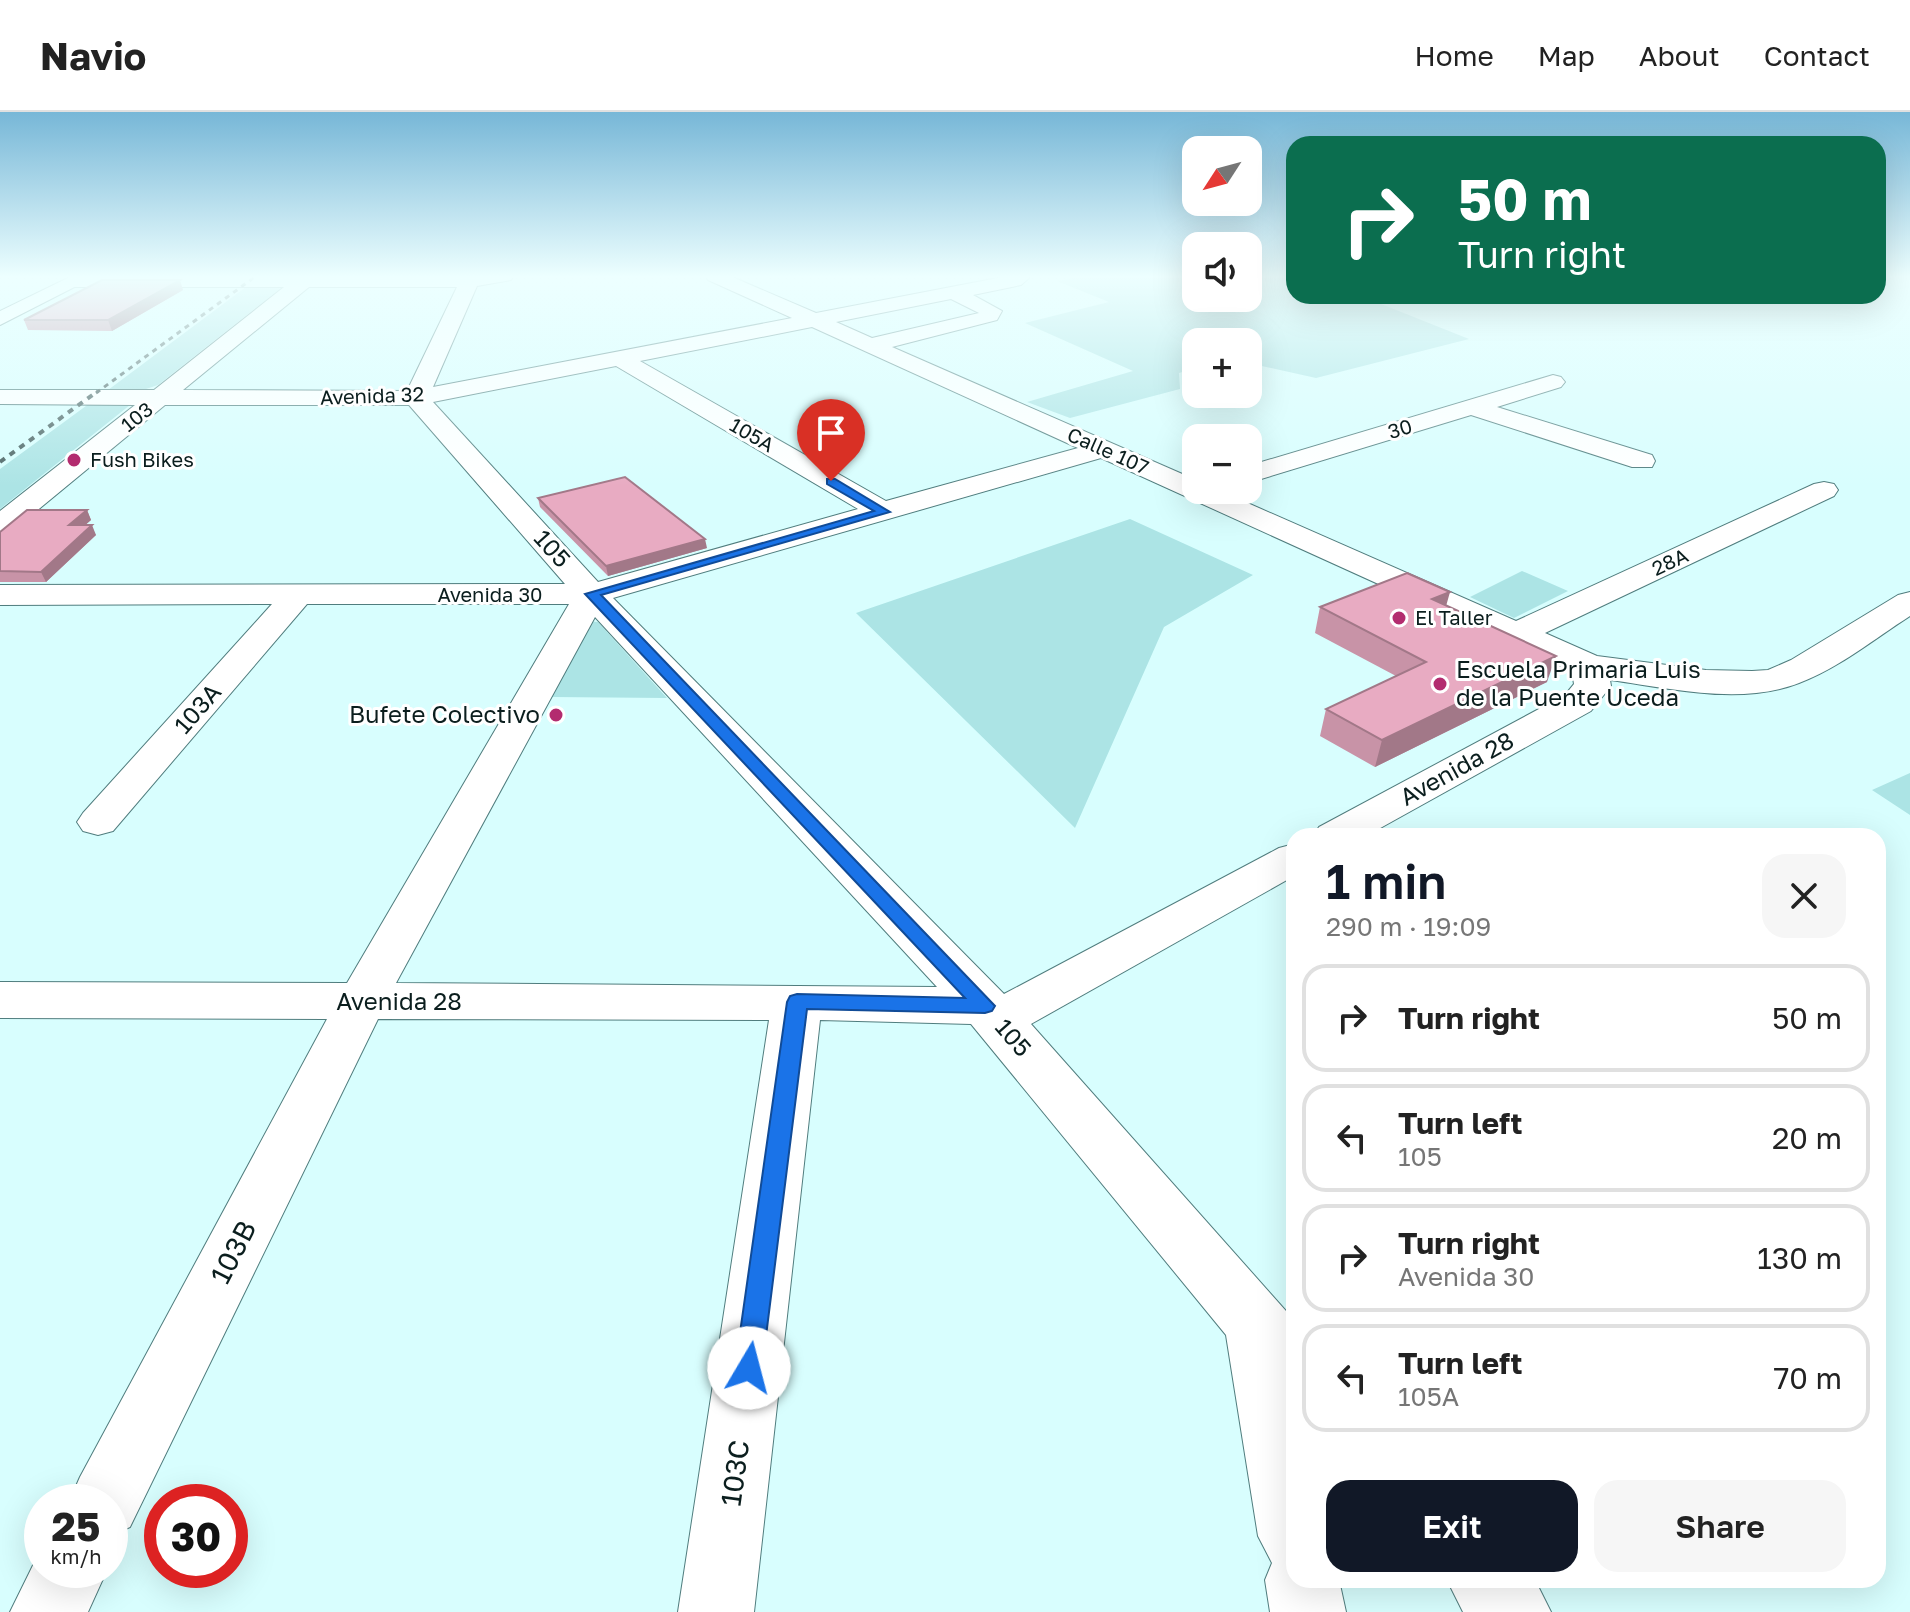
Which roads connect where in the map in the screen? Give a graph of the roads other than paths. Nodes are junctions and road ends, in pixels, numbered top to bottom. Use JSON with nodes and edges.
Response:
{"nodes":[{"id":1,"x":223,"y":346,"type":"edge"},
{"id":2,"x":444,"y":346,"type":"edge"},
{"id":3,"x":681,"y":346,"type":"edge"},
{"id":4,"x":873,"y":346,"type":"edge"},
{"id":5,"x":619,"y":358,"type":"junction"},
{"id":6,"x":1553,"y":382,"type":"dead end"},
{"id":7,"x":0,"y":397,"type":"edge"},
{"id":8,"x":160,"y":398,"type":"junction"},
{"id":9,"x":416,"y":398,"type":"junction"},
{"id":10,"x":1471,"y":407,"type":"junction"},
{"id":11,"x":1103,"y":449,"type":"junction"},
{"id":12,"x":1642,"y":461,"type":"dead end"},
{"id":13,"x":1262,"y":471,"type":"edge"},
{"id":14,"x":1182,"y":483,"type":"edge"},
{"id":15,"x":1824,"y":490,"type":"dead end"},
{"id":16,"x":1230,"y":504,"type":"edge"},
{"id":17,"x":884,"y":512,"type":"junction"},
{"id":18,"x":0,"y":526,"type":"edge"},
{"id":19,"x":591,"y":594,"type":"junction"},
{"id":20,"x":0,"y":595,"type":"edge"},
{"id":21,"x":297,"y":596,"type":"junction"},
{"id":22,"x":1910,"y":602,"type":"edge"},
{"id":23,"x":1516,"y":634,"type":"junction"},
{"id":24,"x":1589,"y":666,"type":"junction"},
{"id":25,"x":98,"y":822,"type":"dead end"},
{"id":26,"x":1349,"y":828,"type":"edge"},
{"id":27,"x":1286,"y":862,"type":"edge"},
{"id":28,"x":0,"y":1000,"type":"edge"},
{"id":29,"x":361,"y":1002,"type":"junction"},
{"id":30,"x":797,"y":1002,"type":"junction"},
{"id":31,"x":992,"y":1013,"type":"junction"},
{"id":32,"x":1275,"y":1348,"type":"edge"},
{"id":33,"x":1286,"y":1457,"type":"edge"},
{"id":34,"x":114,"y":1484,"type":"edge"},
{"id":35,"x":61,"y":1588,"type":"edge"},
{"id":36,"x":1304,"y":1588,"type":"edge"},
{"id":37,"x":1491,"y":1588,"type":"edge"},
{"id":38,"x":48,"y":1612,"type":"edge"},
{"id":39,"x":716,"y":1612,"type":"edge"},
{"id":40,"x":1308,"y":1612,"type":"edge"},
{"id":41,"x":1513,"y":1612,"type":"edge"}],
"edges":[{"from":1,"to":8,"type":"street","name":"103"},
{"from":2,"to":9,"type":"street"},
{"from":3,"to":5,"type":"street","name":"Avenida 32"},
{"from":4,"to":11,"type":"street","name":"Calle 107"},
{"from":5,"to":9,"type":"street","name":"Avenida 32"},
{"from":5,"to":17,"type":"street","name":"105A"},
{"from":6,"to":10,"type":"street","name":"30"},
{"from":7,"to":8,"type":"street","name":"Avenida 32"},
{"from":8,"to":9,"type":"street","name":"Avenida 32"},
{"from":8,"to":18,"type":"street","name":"103"},
{"from":9,"to":19,"type":"street","name":"105"},
{"from":10,"to":12,"type":"street"},
{"from":10,"to":13,"type":"street","name":"30"},
{"from":11,"to":14,"type":"street","name":"Calle 107"},
{"from":11,"to":17,"type":"street","name":"Avenida 30"},
{"from":15,"to":23,"type":"street","name":"28A"},
{"from":16,"to":23,"type":"street","name":"Calle 107"},
{"from":17,"to":19,"type":"street","name":"Avenida 30"},
{"from":19,"to":21,"type":"street","name":"Avenida 30"},
{"from":19,"to":29,"type":"street","name":"103B"},
{"from":19,"to":31,"type":"street","name":"105"},
{"from":20,"to":21,"type":"street","name":"Avenida 30"},
{"from":21,"to":25,"type":"street","name":"103A"},
{"from":22,"to":24,"type":"street"},
{"from":23,"to":24,"type":"street","name":"Calle 107"},
{"from":24,"to":26,"type":"street","name":"Avenida 28"},
{"from":27,"to":31,"type":"street"},
{"from":28,"to":29,"type":"street","name":"Avenida 28"},
{"from":29,"to":30,"type":"street","name":"Avenida 28"},
{"from":29,"to":34,"type":"street","name":"103B"},
{"from":30,"to":31,"type":"street","name":"Avenida 28"},
{"from":30,"to":39,"type":"street","name":"103C"},
{"from":31,"to":32,"type":"street","name":"105"},
{"from":32,"to":33,"type":"street"},
{"from":35,"to":38,"type":"street"},
{"from":36,"to":40,"type":"street"},
{"from":37,"to":41,"type":"street"}]}
